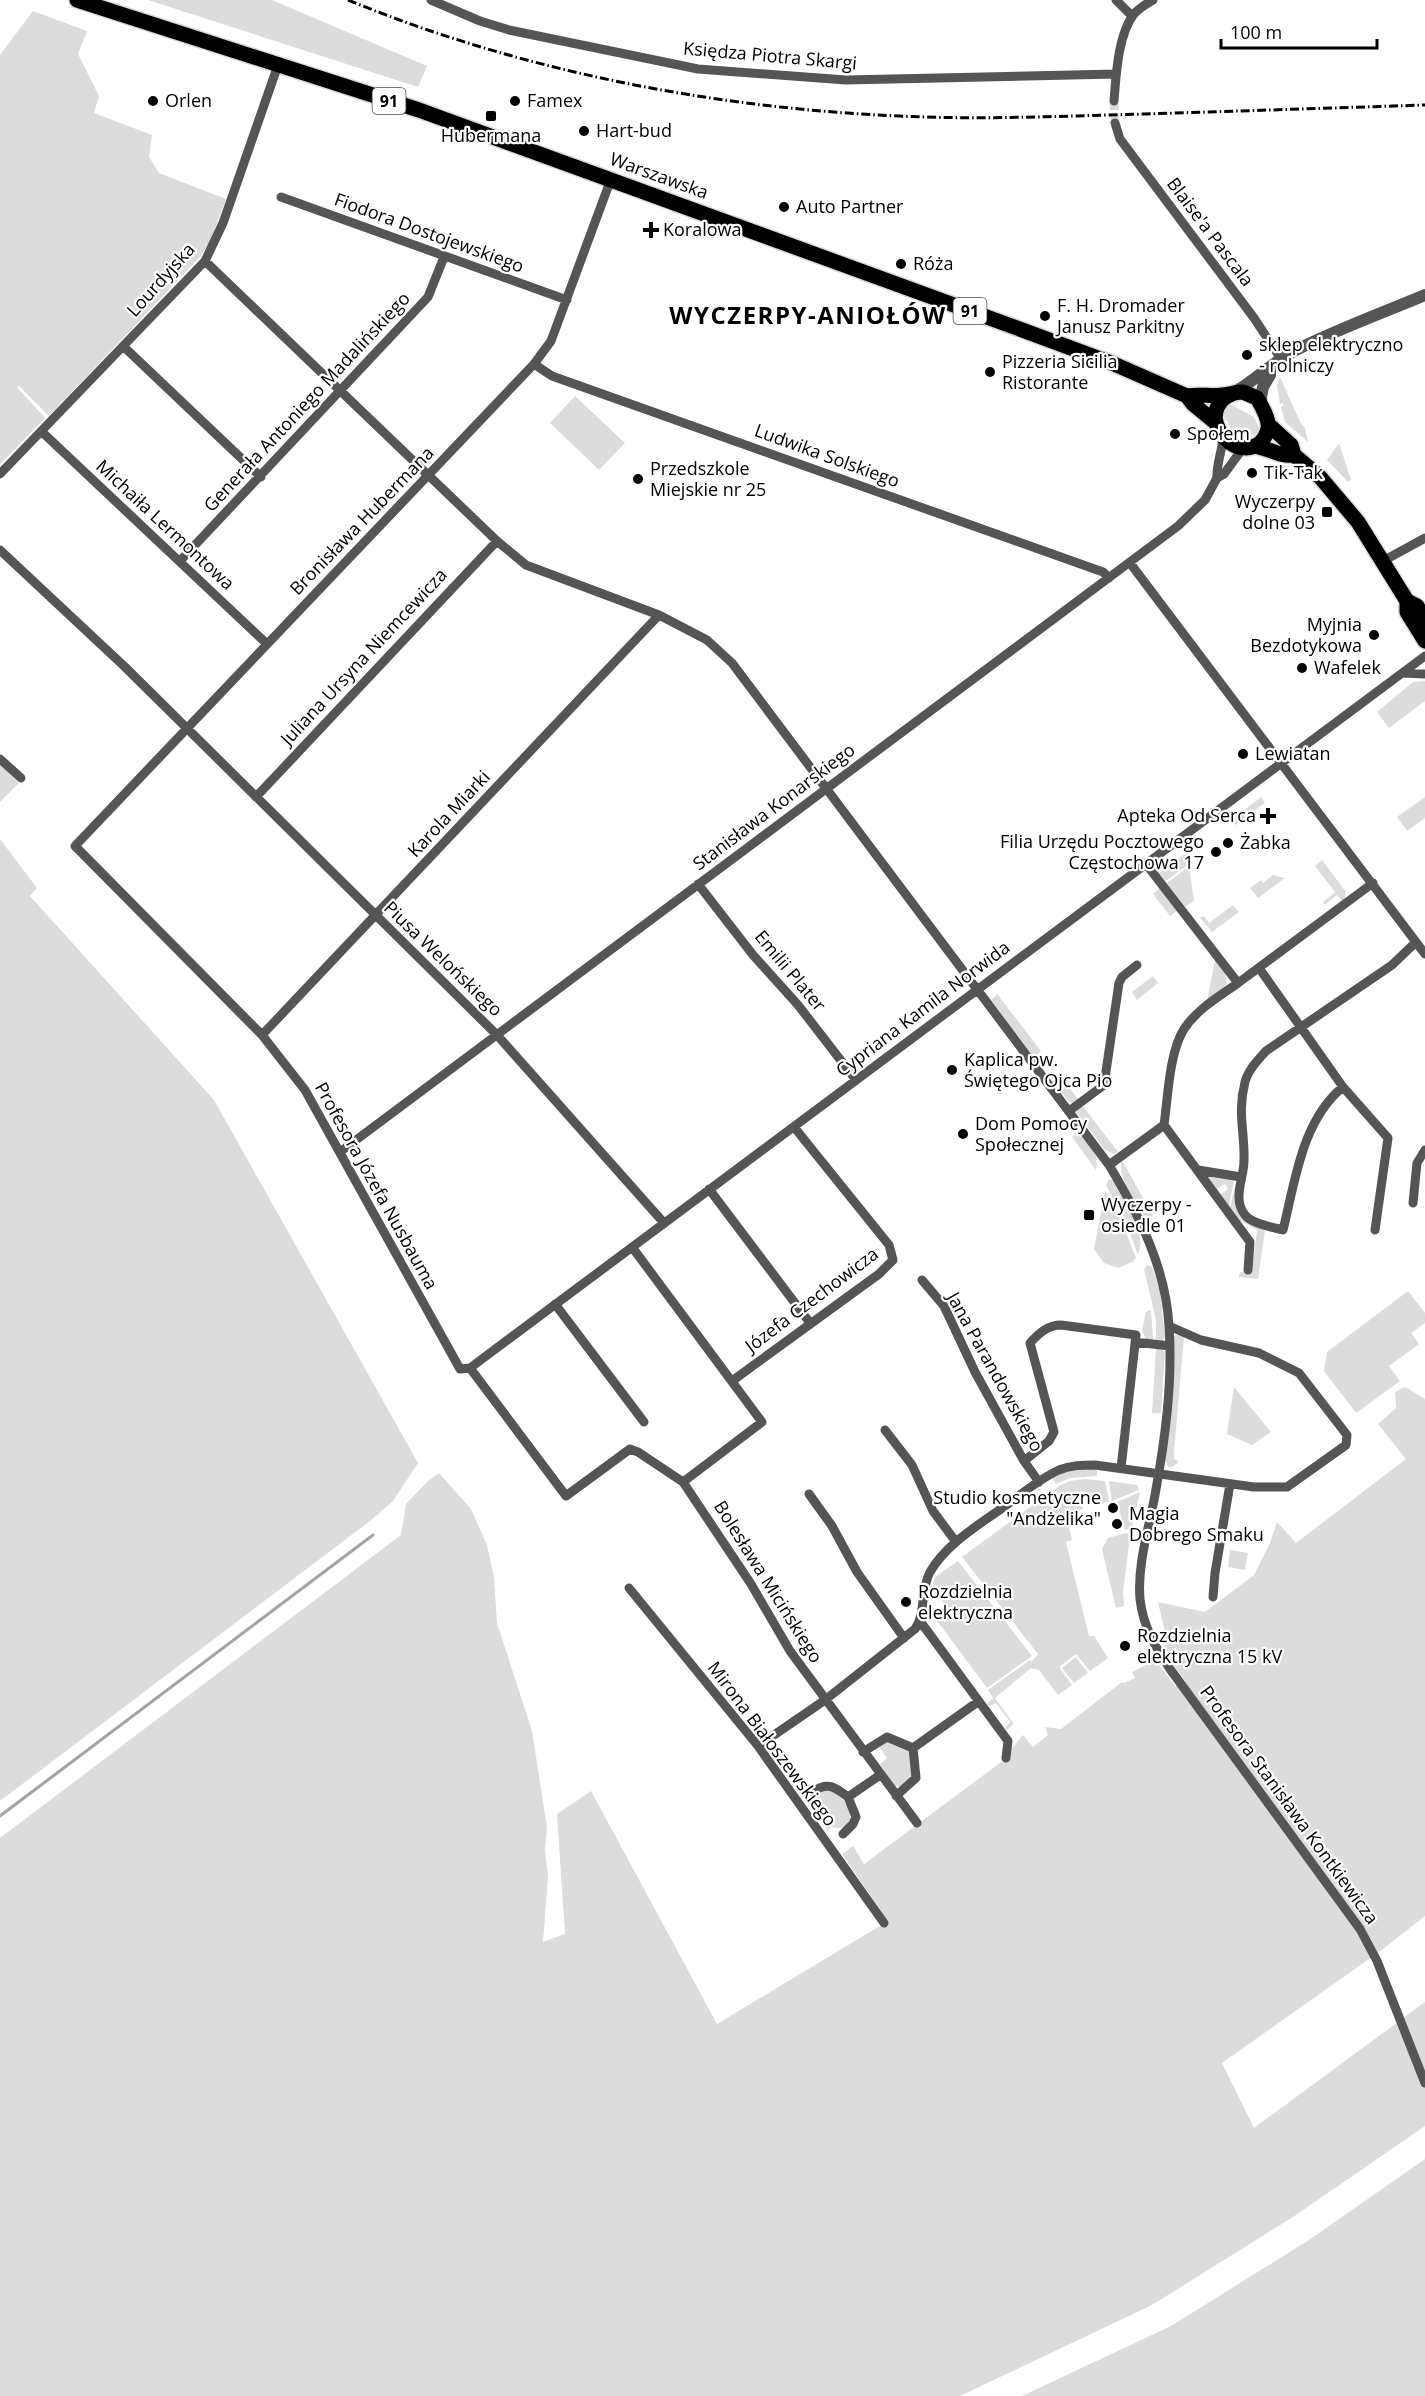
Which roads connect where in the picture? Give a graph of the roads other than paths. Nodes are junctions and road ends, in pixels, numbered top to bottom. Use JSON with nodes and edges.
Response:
{"nodes":[{"id":1,"x":77,"y":0,"type":"edge"},
{"id":2,"x":431,"y":0,"type":"edge"},
{"id":3,"x":1116,"y":0,"type":"edge"},
{"id":4,"x":1153,"y":0,"type":"edge"},
{"id":5,"x":1132,"y":16,"type":"junction"},
{"id":6,"x":278,"y":65,"type":"junction"},
{"id":7,"x":1116,"y":74,"type":"junction"},
{"id":8,"x":1114,"y":101,"type":"tunnel mouth"},
{"id":9,"x":1115,"y":123,"type":"tunnel mouth"},
{"id":10,"x":611,"y":179,"type":"junction"},
{"id":11,"x":281,"y":197,"type":"dead end"},
{"id":12,"x":444,"y":257,"type":"junction"},
{"id":13,"x":205,"y":261,"type":"junction"},
{"id":14,"x":1425,"y":296,"type":"edge"},
{"id":15,"x":567,"y":300,"type":"junction"},
{"id":16,"x":123,"y":346,"type":"junction"},
{"id":17,"x":1281,"y":359,"type":"junction"},
{"id":18,"x":534,"y":364,"type":"junction"},
{"id":19,"x":1270,"y":368,"type":"junction"},
{"id":20,"x":341,"y":392,"type":"junction"},
{"id":21,"x":1232,"y":393,"type":"junction"},
{"id":22,"x":1187,"y":396,"type":"junction"},
{"id":23,"x":1260,"y":403,"type":"junction"},
{"id":24,"x":1216,"y":423,"type":"junction"},
{"id":25,"x":1268,"y":424,"type":"junction"},
{"id":26,"x":41,"y":431,"type":"junction"},
{"id":27,"x":1223,"y":438,"type":"junction"},
{"id":28,"x":1249,"y":447,"type":"junction"},
{"id":29,"x":1294,"y":455,"type":"junction"},
{"id":30,"x":0,"y":474,"type":"edge"},
{"id":31,"x":429,"y":475,"type":"junction"},
{"id":32,"x":261,"y":477,"type":"junction"},
{"id":33,"x":1217,"y":478,"type":"junction"},
{"id":34,"x":1425,"y":538,"type":"edge"},
{"id":35,"x":497,"y":541,"type":"junction"},
{"id":36,"x":0,"y":550,"type":"edge"},
{"id":37,"x":180,"y":561,"type":"junction"},
{"id":38,"x":1383,"y":561,"type":"junction"},
{"id":39,"x":1130,"y":562,"type":"junction"},
{"id":40,"x":1109,"y":578,"type":"junction"},
{"id":41,"x":1407,"y":601,"type":"junction"},
{"id":42,"x":659,"y":615,"type":"junction"},
{"id":43,"x":1425,"y":619,"type":"edge"},
{"id":44,"x":1425,"y":641,"type":"edge"},
{"id":45,"x":266,"y":643,"type":"junction"},
{"id":46,"x":1425,"y":656,"type":"edge"},
{"id":47,"x":1403,"y":673,"type":"junction"},
{"id":48,"x":1425,"y":674,"type":"edge"},
{"id":49,"x":187,"y":728,"type":"junction"},
{"id":50,"x":0,"y":759,"type":"edge"},
{"id":51,"x":1281,"y":763,"type":"junction"},
{"id":52,"x":21,"y":778,"type":"dead end"},
{"id":53,"x":828,"y":787,"type":"junction"},
{"id":54,"x":256,"y":797,"type":"junction"},
{"id":55,"x":75,"y":846,"type":"joint"},
{"id":56,"x":1146,"y":864,"type":"junction"},
{"id":57,"x":1373,"y":883,"type":"junction"},
{"id":58,"x":699,"y":884,"type":"junction"},
{"id":59,"x":376,"y":916,"type":"junction"},
{"id":60,"x":1416,"y":942,"type":"junction"},
{"id":61,"x":1425,"y":954,"type":"edge"},
{"id":62,"x":1137,"y":965,"type":"dead end"},
{"id":63,"x":1259,"y":968,"type":"junction"},
{"id":64,"x":1238,"y":982,"type":"junction"},
{"id":65,"x":977,"y":990,"type":"junction"},
{"id":66,"x":1300,"y":1027,"type":"junction"},
{"id":67,"x":262,"y":1035,"type":"junction"},
{"id":68,"x":497,"y":1035,"type":"junction"},
{"id":69,"x":856,"y":1080,"type":"junction"},
{"id":70,"x":1343,"y":1087,"type":"junction"},
{"id":71,"x":1069,"y":1111,"type":"junction"},
{"id":72,"x":1164,"y":1125,"type":"junction"},
{"id":73,"x":794,"y":1126,"type":"junction"},
{"id":74,"x":1425,"y":1150,"type":"edge"},
{"id":75,"x":340,"y":1152,"type":"junction"},
{"id":76,"x":1109,"y":1165,"type":"junction"},
{"id":77,"x":1198,"y":1170,"type":"junction"},
{"id":78,"x":1241,"y":1177,"type":"junction"},
{"id":79,"x":710,"y":1189,"type":"junction"},
{"id":80,"x":1413,"y":1203,"type":"dead end"},
{"id":81,"x":664,"y":1223,"type":"junction"},
{"id":82,"x":1375,"y":1230,"type":"dead end"},
{"id":83,"x":632,"y":1247,"type":"junction"},
{"id":84,"x":1248,"y":1270,"type":"dead end"},
{"id":85,"x":922,"y":1280,"type":"dead end"},
{"id":86,"x":555,"y":1305,"type":"junction"},
{"id":87,"x":810,"y":1323,"type":"junction"},
{"id":88,"x":1170,"y":1326,"type":"junction"},
{"id":89,"x":1135,"y":1342,"type":"junction"},
{"id":90,"x":1170,"y":1346,"type":"junction"},
{"id":91,"x":466,"y":1369,"type":"junction"},
{"id":92,"x":732,"y":1381,"type":"junction"},
{"id":93,"x":644,"y":1422,"type":"dead end"},
{"id":94,"x":885,"y":1430,"type":"dead end"},
{"id":95,"x":1024,"y":1461,"type":"junction"},
{"id":96,"x":1121,"y":1468,"type":"junction"},
{"id":97,"x":1159,"y":1474,"type":"junction"},
{"id":98,"x":682,"y":1482,"type":"junction"},
{"id":99,"x":1039,"y":1482,"type":"junction"},
{"id":100,"x":1230,"y":1484,"type":"junction"},
{"id":101,"x":809,"y":1494,"type":"dead end"},
{"id":102,"x":956,"y":1542,"type":"junction"},
{"id":103,"x":629,"y":1588,"type":"dead end"},
{"id":104,"x":1214,"y":1597,"type":"dead end"},
{"id":105,"x":920,"y":1621,"type":"junction"},
{"id":106,"x":904,"y":1638,"type":"junction"},
{"id":107,"x":825,"y":1700,"type":"junction"},
{"id":108,"x":979,"y":1701,"type":"junction"},
{"id":109,"x":758,"y":1746,"type":"junction"},
{"id":110,"x":914,"y":1748,"type":"junction"},
{"id":111,"x":863,"y":1752,"type":"junction"},
{"id":112,"x":1006,"y":1758,"type":"dead end"},
{"id":113,"x":880,"y":1775,"type":"junction"},
{"id":114,"x":814,"y":1791,"type":"dead end"},
{"id":115,"x":896,"y":1796,"type":"junction"},
{"id":116,"x":848,"y":1797,"type":"junction"},
{"id":117,"x":917,"y":1823,"type":"dead end"},
{"id":118,"x":843,"y":1834,"type":"dead end"},
{"id":119,"x":884,"y":1923,"type":"dead end"},
{"id":120,"x":1425,"y":2083,"type":"edge"}],
"edges":[{"from":1,"to":6,"type":"main road","name":"Warszawska","number":"91"},
{"from":2,"to":7,"type":"street","name":"Księdza Piotra Skargi"},
{"from":3,"to":5,"type":"street"},
{"from":4,"to":5,"type":"street"},
{"from":5,"to":7,"type":"street"},
{"from":6,"to":10,"type":"main road","name":"Warszawska","number":"91"},
{"from":6,"to":13,"type":"street","name":"Lourdyjska"},
{"from":7,"to":8,"type":"street"},
{"from":9,"to":17,"type":"street","name":"Blaise'a Pascala"},
{"from":10,"to":15,"type":"street","name":"Bronisława Hubermana"},
{"from":10,"to":22,"type":"main road","name":"Warszawska","number":"91"},
{"from":11,"to":12,"type":"street","name":"Fiodora Dostojewskiego"},
{"from":12,"to":15,"type":"street","name":"Fiodora Dostojewskiego"},
{"from":12,"to":20,"type":"street","name":"Generała Antoniego Madalińskiego"},
{"from":13,"to":16,"type":"street","name":"Lourdyjska"},
{"from":13,"to":20,"type":"street","name":"Profesora Stanisława Kontkiewicza"},
{"from":14,"to":17,"type":"street"},
{"from":15,"to":18,"type":"street","name":"Bronisława Hubermana"},
{"from":16,"to":26,"type":"street","name":"Lourdyjska"},
{"from":16,"to":32,"type":"street"},
{"from":17,"to":19,"type":"street"},
{"from":18,"to":31,"type":"street","name":"Bronisława Hubermana"},
{"from":18,"to":40,"type":"street","name":"Ludwika Solskiego"},
{"from":19,"to":21,"type":"street"},
{"from":19,"to":23,"type":"street"},
{"from":20,"to":31,"type":"street","name":"Profesora Stanisława Kontkiewicza"},
{"from":20,"to":32,"type":"street","name":"Generała Antoniego Madalińskiego"},
{"from":21,"to":22,"type":"main road","name":"Warszawska","number":"91"},
{"from":21,"to":23,"type":"main road","number":"91"},
{"from":21,"to":24,"type":"main road"},
{"from":22,"to":24,"type":"main road","name":"Warszawska","number":"91"},
{"from":23,"to":25,"type":"main road"},
{"from":24,"to":27,"type":"main road","number":"91"},
{"from":25,"to":28,"type":"main road"},
{"from":25,"to":29,"type":"main road"},
{"from":26,"to":30,"type":"street","name":"Lourdyjska"},
{"from":26,"to":37,"type":"street","name":"Michaiła Lermontowa"},
{"from":27,"to":28,"type":"main road"},
{"from":27,"to":33,"type":"street","name":"Stanisława Konarskiego"},
{"from":28,"to":29,"type":"main road"},
{"from":28,"to":33,"type":"street","name":"Stanisława Konarskiego"},
{"from":29,"to":38,"type":"main road"},
{"from":31,"to":35,"type":"street","name":"Profesora Stanisława Kontkiewicza"},
{"from":31,"to":45,"type":"street","name":"Bronisława Hubermana"},
{"from":32,"to":37,"type":"street","name":"Generała Antoniego Madalińskiego"},
{"from":33,"to":39,"type":"street","name":"Stanisława Konarskiego"},
{"from":34,"to":38,"type":"street"},
{"from":35,"to":42,"type":"street","name":"Profesora Stanisława Kontkiewicza"},
{"from":35,"to":54,"type":"street","name":"Juliana Ursyna Niemcewicza"},
{"from":36,"to":49,"type":"street","name":"Piusa Welońskiego"},
{"from":37,"to":45,"type":"street","name":"Michaiła Lermontowa"},
{"from":38,"to":41,"type":"main road"},
{"from":39,"to":40,"type":"street","name":"Stanisława Konarskiego"},
{"from":39,"to":51,"type":"street"},
{"from":40,"to":53,"type":"street","name":"Stanisława Konarskiego"},
{"from":41,"to":43,"type":"main road"},
{"from":41,"to":44,"type":"main road"},
{"from":42,"to":53,"type":"street","name":"Profesora Stanisława Kontkiewicza"},
{"from":42,"to":59,"type":"street","name":"Karola Miarki"},
{"from":45,"to":49,"type":"street","name":"Bronisława Hubermana"},
{"from":46,"to":47,"type":"street","name":"Cypriana Kamila Norwida"},
{"from":47,"to":48,"type":"street"},
{"from":47,"to":51,"type":"street","name":"Cypriana Kamila Norwida"},
{"from":49,"to":54,"type":"street","name":"Piusa Welońskiego"},
{"from":49,"to":55,"type":"street","name":"Bronisława Hubermana"},
{"from":50,"to":52,"type":"street"},
{"from":51,"to":56,"type":"street","name":"Cypriana Kamila Norwida"},
{"from":51,"to":57,"type":"street"},
{"from":53,"to":58,"type":"street","name":"Stanisława Konarskiego"},
{"from":53,"to":65,"type":"street","name":"Profesora Stanisława Kontkiewicza"},
{"from":54,"to":59,"type":"street","name":"Piusa Welońskiego"},
{"from":55,"to":67,"type":"street","name":"Profesora Józefa Nusbauma"},
{"from":56,"to":64,"type":"street"},
{"from":56,"to":65,"type":"street","name":"Cypriana Kamila Norwida"},
{"from":57,"to":60,"type":"street"},
{"from":57,"to":63,"type":"street"},
{"from":58,"to":68,"type":"street","name":"Stanisława Konarskiego"},
{"from":58,"to":69,"type":"street","name":"Emilii Plater"},
{"from":59,"to":67,"type":"street","name":"Karola Miarki"},
{"from":59,"to":68,"type":"street","name":"Piusa Welońskiego"},
{"from":60,"to":61,"type":"street"},
{"from":60,"to":66,"type":"street"},
{"from":62,"to":71,"type":"street"},
{"from":63,"to":64,"type":"street"},
{"from":63,"to":66,"type":"street"},
{"from":64,"to":72,"type":"street"},
{"from":65,"to":69,"type":"street","name":"Cypriana Kamila Norwida"},
{"from":65,"to":71,"type":"street","name":"Profesora Stanisława Kontkiewicza"},
{"from":66,"to":70,"type":"street"},
{"from":66,"to":78,"type":"street"},
{"from":67,"to":75,"type":"street","name":"Profesora Józefa Nusbauma"},
{"from":68,"to":75,"type":"street","name":"Stanisława Konarskiego"},
{"from":68,"to":81,"type":"street","name":"Piusa Welońskiego"},
{"from":69,"to":73,"type":"street","name":"Cypriana Kamila Norwida"},
{"from":70,"to":78,"type":"street"},
{"from":70,"to":82,"type":"street"},
{"from":71,"to":76,"type":"street","name":"Profesora Stanisława Kontkiewicza"},
{"from":72,"to":76,"type":"street"},
{"from":72,"to":77,"type":"street"},
{"from":73,"to":79,"type":"street","name":"Cypriana Kamila Norwida"},
{"from":73,"to":87,"type":"street","name":"Józefa Czechowicza"},
{"from":74,"to":80,"type":"street"},
{"from":75,"to":91,"type":"street","name":"Profesora Józefa Nusbauma"},
{"from":76,"to":88,"type":"street","name":"Profesora Stanisława Kontkiewicza"},
{"from":77,"to":78,"type":"street"},
{"from":77,"to":84,"type":"street"},
{"from":79,"to":81,"type":"street","name":"Cypriana Kamila Norwida"},
{"from":79,"to":87,"type":"street"},
{"from":81,"to":83,"type":"street","name":"Cypriana Kamila Norwida"},
{"from":83,"to":86,"type":"street","name":"Cypriana Kamila Norwida"},
{"from":83,"to":92,"type":"street"},
{"from":85,"to":95,"type":"street","name":"Jana Parandowskiego"},
{"from":86,"to":91,"type":"street","name":"Cypriana Kamila Norwida"},
{"from":86,"to":93,"type":"street"},
{"from":87,"to":92,"type":"street","name":"Józefa Czechowicza"},
{"from":88,"to":90,"type":"street","name":"Profesora Stanisława Kontkiewicza"},
{"from":88,"to":100,"type":"street"},
{"from":89,"to":90,"type":"street"},
{"from":89,"to":95,"type":"street"},
{"from":89,"to":96,"type":"street"},
{"from":90,"to":97,"type":"street","name":"Profesora Stanisława Kontkiewicza"},
{"from":91,"to":98,"type":"street"},
{"from":92,"to":98,"type":"street"},
{"from":94,"to":102,"type":"street"},
{"from":95,"to":99,"type":"street","name":"Jana Parandowskiego"},
{"from":96,"to":97,"type":"street"},
{"from":96,"to":99,"type":"street"},
{"from":97,"to":100,"type":"street"},
{"from":97,"to":120,"type":"street","name":"Profesora Stanisława Kontkiewicza"},
{"from":98,"to":107,"type":"street","name":"Bolesława Micińskiego"},
{"from":99,"to":102,"type":"street"},
{"from":100,"to":104,"type":"street"},
{"from":101,"to":106,"type":"street"},
{"from":102,"to":105,"type":"street"},
{"from":103,"to":109,"type":"street","name":"Mirona Białoszewskiego"},
{"from":105,"to":106,"type":"street"},
{"from":105,"to":108,"type":"street"},
{"from":106,"to":107,"type":"street"},
{"from":107,"to":109,"type":"street"},
{"from":107,"to":111,"type":"street","name":"Bolesława Micińskiego"},
{"from":108,"to":110,"type":"street"},
{"from":108,"to":112,"type":"street"},
{"from":109,"to":119,"type":"street","name":"Mirona Białoszewskiego"},
{"from":110,"to":111,"type":"street"},
{"from":110,"to":115,"type":"street"},
{"from":111,"to":113,"type":"street","name":"Bolesława Micińskiego"},
{"from":113,"to":115,"type":"street","name":"Bolesława Micińskiego"},
{"from":113,"to":116,"type":"street"},
{"from":114,"to":116,"type":"street"},
{"from":115,"to":117,"type":"street","name":"Bolesława Micińskiego"},
{"from":116,"to":118,"type":"street"}]}
